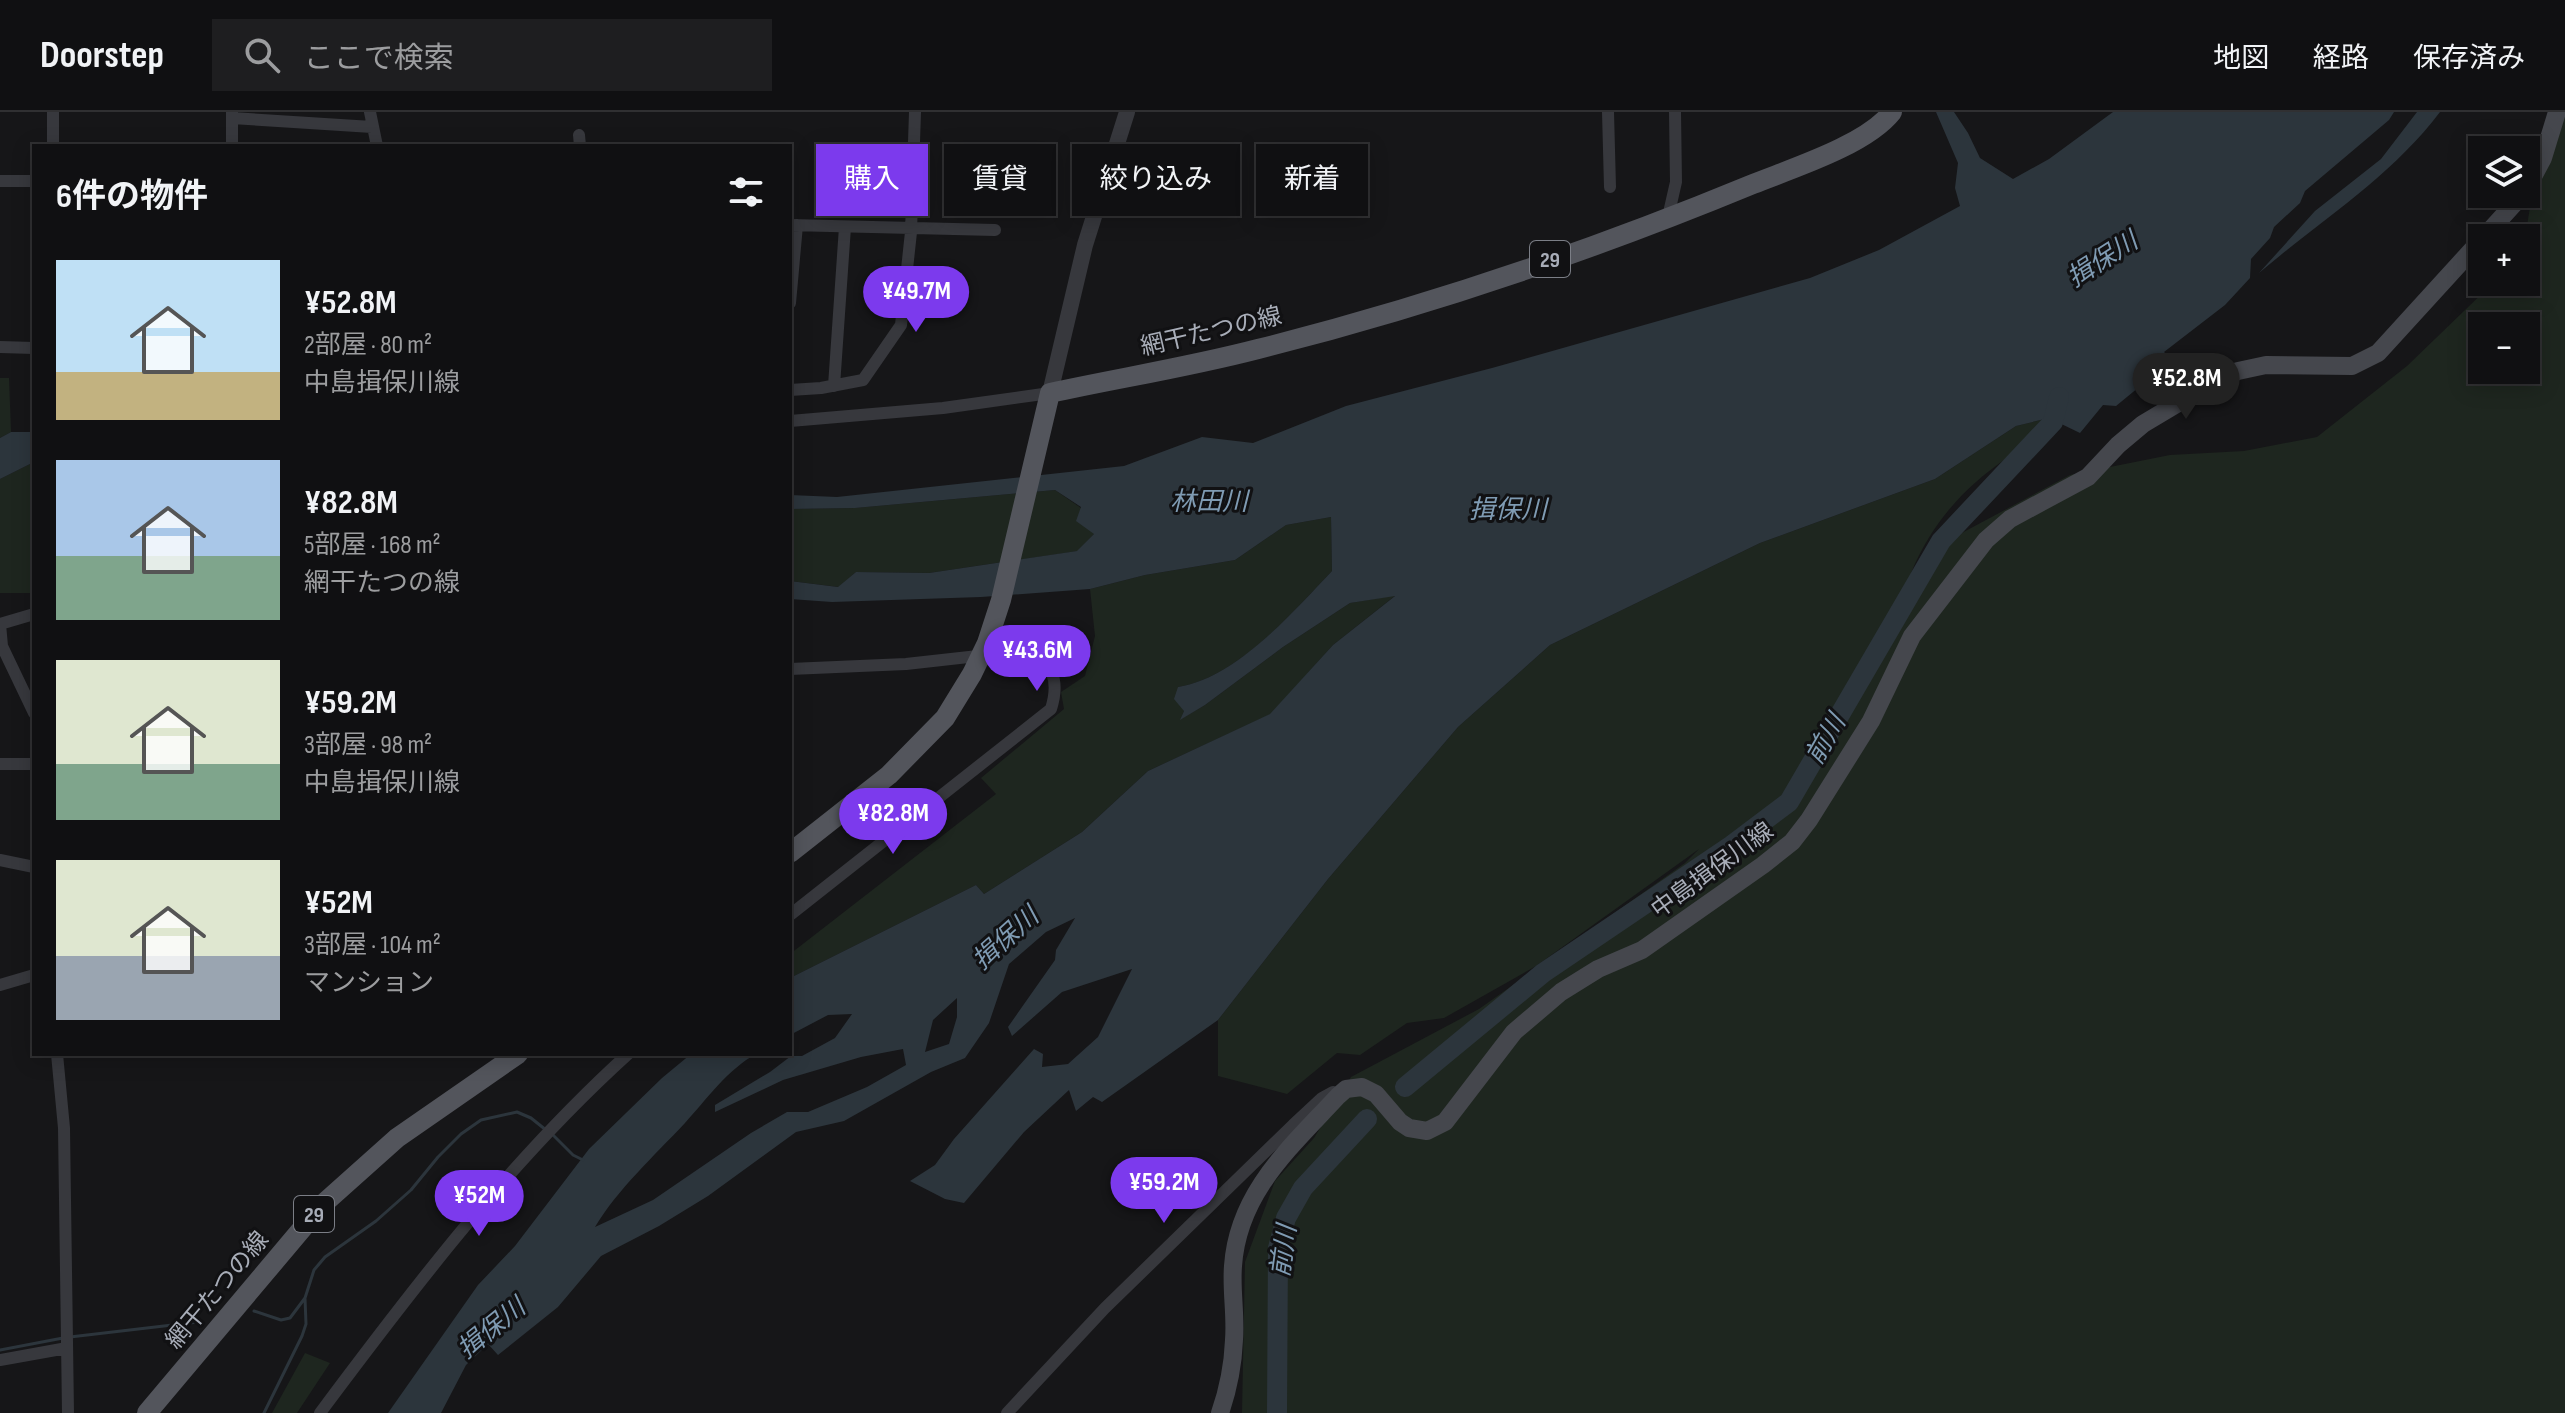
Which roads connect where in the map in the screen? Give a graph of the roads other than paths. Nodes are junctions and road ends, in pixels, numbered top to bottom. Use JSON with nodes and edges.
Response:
{"nodes":[{"id":1,"x":53,"y":112,"type":"edge"},
{"id":2,"x":370,"y":112,"type":"edge"},
{"id":3,"x":915,"y":112,"type":"edge"},
{"id":4,"x":1126,"y":112,"type":"edge"},
{"id":5,"x":1608,"y":112,"type":"edge"},
{"id":6,"x":1675,"y":112,"type":"edge"},
{"id":7,"x":1892,"y":112,"type":"edge"},
{"id":8,"x":2557,"y":112,"type":"edge"},
{"id":9,"x":232,"y":115,"type":"edge"},
{"id":10,"x":306,"y":117,"type":"edge"},
{"id":11,"x":372,"y":127,"type":"junction"},
{"id":12,"x":53,"y":144,"type":"edge"},
{"id":13,"x":232,"y":144,"type":"edge"},
{"id":14,"x":376,"y":144,"type":"edge"},
{"id":15,"x":2540,"y":163,"type":"edge"},
{"id":16,"x":0,"y":181,"type":"edge"},
{"id":17,"x":32,"y":181,"type":"edge"},
{"id":18,"x":1610,"y":187,"type":"dead end"},
{"id":19,"x":2509,"y":208,"type":"edge"},
{"id":20,"x":1668,"y":217,"type":"junction"},
{"id":21,"x":2495,"y":224,"type":"edge"},
{"id":22,"x":793,"y":225,"type":"edge"},
{"id":23,"x":845,"y":227,"type":"junction"},
{"id":24,"x":910,"y":228,"type":"junction"},
{"id":25,"x":995,"y":230,"type":"dead end"},
{"id":26,"x":792,"y":251,"type":"edge"},
{"id":27,"x":2468,"y":253,"type":"edge"},
{"id":28,"x":0,"y":347,"type":"edge"},
{"id":29,"x":32,"y":348,"type":"edge"},
{"id":30,"x":834,"y":386,"type":"junction"},
{"id":31,"x":792,"y":390,"type":"edge"},
{"id":32,"x":1048,"y":398,"type":"junction"},
{"id":33,"x":792,"y":421,"type":"edge"},
{"id":34,"x":32,"y":615,"type":"edge"},
{"id":35,"x":984,"y":648,"type":"junction"},
{"id":36,"x":792,"y":669,"type":"edge"},
{"id":37,"x":32,"y":709,"type":"edge"},
{"id":38,"x":0,"y":764,"type":"edge"},
{"id":39,"x":32,"y":764,"type":"edge"},
{"id":40,"x":792,"y":851,"type":"edge"},
{"id":41,"x":0,"y":860,"type":"edge"},
{"id":42,"x":32,"y":867,"type":"edge"},
{"id":43,"x":792,"y":913,"type":"edge"},
{"id":44,"x":32,"y":976,"type":"edge"},
{"id":45,"x":0,"y":985,"type":"edge"},
{"id":46,"x":57,"y":1056,"type":"edge"},
{"id":47,"x":515,"y":1056,"type":"edge"},
{"id":48,"x":626,"y":1056,"type":"edge"},
{"id":49,"x":1338,"y":1096,"type":"junction"},
{"id":50,"x":67,"y":1348,"type":"junction"},
{"id":51,"x":0,"y":1360,"type":"edge"},
{"id":52,"x":68,"y":1413,"type":"edge"},
{"id":53,"x":147,"y":1413,"type":"edge"},
{"id":54,"x":320,"y":1413,"type":"edge"},
{"id":55,"x":1007,"y":1413,"type":"edge"},
{"id":56,"x":1220,"y":1413,"type":"edge"}],
"edges":[{"from":1,"to":12,"type":"street"},
{"from":2,"to":11,"type":"street"},
{"from":3,"to":24,"type":"street"},
{"from":4,"to":32,"type":"street"},
{"from":5,"to":18,"type":"street"},
{"from":6,"to":20,"type":"street"},
{"from":7,"to":20,"type":"main road","name":"網干たつの線","number":"29"},
{"from":8,"to":15,"type":"main road","name":"中島揖保川線"},
{"from":9,"to":10,"type":"street"},
{"from":9,"to":13,"type":"street"},
{"from":10,"to":11,"type":"street"},
{"from":11,"to":14,"type":"street"},
{"from":16,"to":17,"type":"street"},
{"from":19,"to":21,"type":"main road","name":"中島揖保川線"},
{"from":20,"to":32,"type":"main road","name":"網干たつの線","number":"29"},
{"from":22,"to":23,"type":"street"},
{"from":22,"to":26,"type":"street"},
{"from":23,"to":24,"type":"street"},
{"from":23,"to":30,"type":"street"},
{"from":24,"to":25,"type":"street"},
{"from":24,"to":30,"type":"street"},
{"from":27,"to":49,"type":"main road","name":"中島揖保川線"},
{"from":28,"to":29,"type":"street"},
{"from":30,"to":31,"type":"street"},
{"from":32,"to":33,"type":"street"},
{"from":32,"to":35,"type":"main road"},
{"from":34,"to":37,"type":"street"},
{"from":35,"to":36,"type":"street"},
{"from":35,"to":40,"type":"main road"},
{"from":35,"to":43,"type":"street"},
{"from":38,"to":39,"type":"street"},
{"from":41,"to":42,"type":"street"},
{"from":44,"to":45,"type":"street"},
{"from":46,"to":50,"type":"street"},
{"from":47,"to":53,"type":"main road","name":"網干たつの線","number":"29"},
{"from":48,"to":54,"type":"street"},
{"from":49,"to":55,"type":"street"},
{"from":49,"to":56,"type":"main road"},
{"from":50,"to":51,"type":"street"},
{"from":50,"to":52,"type":"street"}]}
